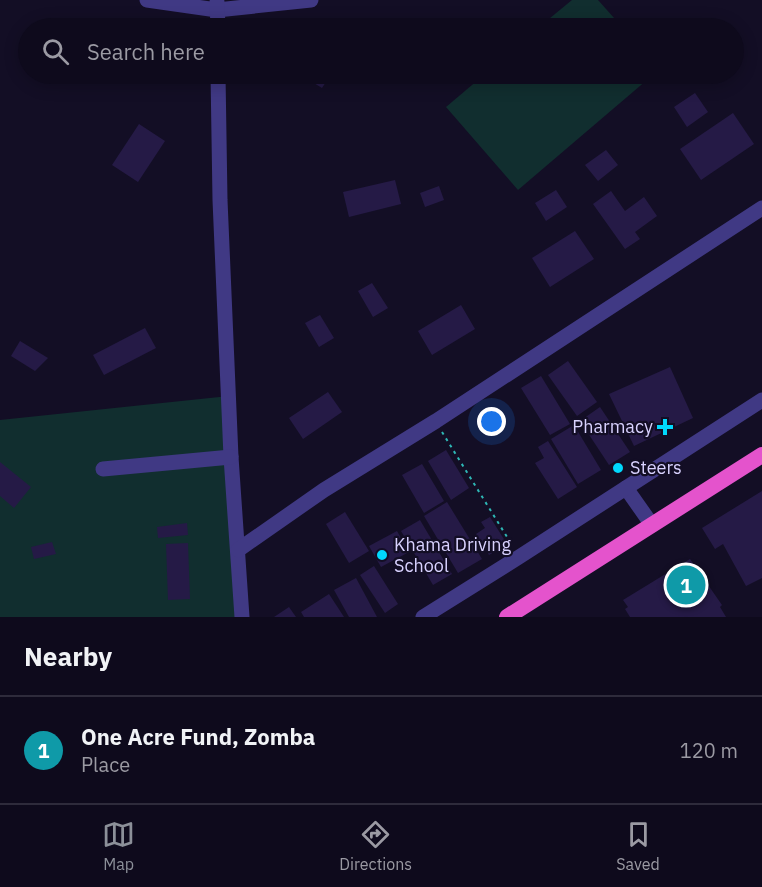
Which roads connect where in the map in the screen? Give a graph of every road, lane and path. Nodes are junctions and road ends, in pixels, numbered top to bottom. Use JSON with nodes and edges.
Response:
{"nodes":[{"id":1,"x":147,"y":0,"type":"edge"},
{"id":2,"x":311,"y":0,"type":"edge"},
{"id":3,"x":217,"y":5,"type":"edge"},
{"id":4,"x":218,"y":84,"type":"edge"},
{"id":5,"x":762,"y":208,"type":"edge"},
{"id":6,"x":762,"y":400,"type":"edge"},
{"id":7,"x":436,"y":421,"type":"junction"},
{"id":8,"x":762,"y":455,"type":"edge"},
{"id":9,"x":231,"y":457,"type":"junction"},
{"id":10,"x":103,"y":469,"type":"dead end"},
{"id":11,"x":626,"y":488,"type":"junction"},
{"id":12,"x":652,"y":525,"type":"junction"},
{"id":13,"x":238,"y":550,"type":"junction"},
{"id":14,"x":519,"y":557,"type":"junction"},
{"id":15,"x":242,"y":617,"type":"edge"},
{"id":16,"x":423,"y":617,"type":"edge"},
{"id":17,"x":507,"y":617,"type":"edge"}],
"edges":[{"from":1,"to":3,"type":"street"},
{"from":2,"to":3,"type":"street"},
{"from":4,"to":9,"type":"street"},
{"from":5,"to":7,"type":"street"},
{"from":6,"to":11,"type":"street"},
{"from":7,"to":13,"type":"street"},
{"from":7,"to":14,"type":"path"},
{"from":8,"to":12,"type":"highway"},
{"from":9,"to":10,"type":"street"},
{"from":9,"to":13,"type":"street"},
{"from":11,"to":12,"type":"street"},
{"from":11,"to":14,"type":"street"},
{"from":12,"to":17,"type":"highway"},
{"from":13,"to":15,"type":"street"},
{"from":14,"to":16,"type":"street"}]}
